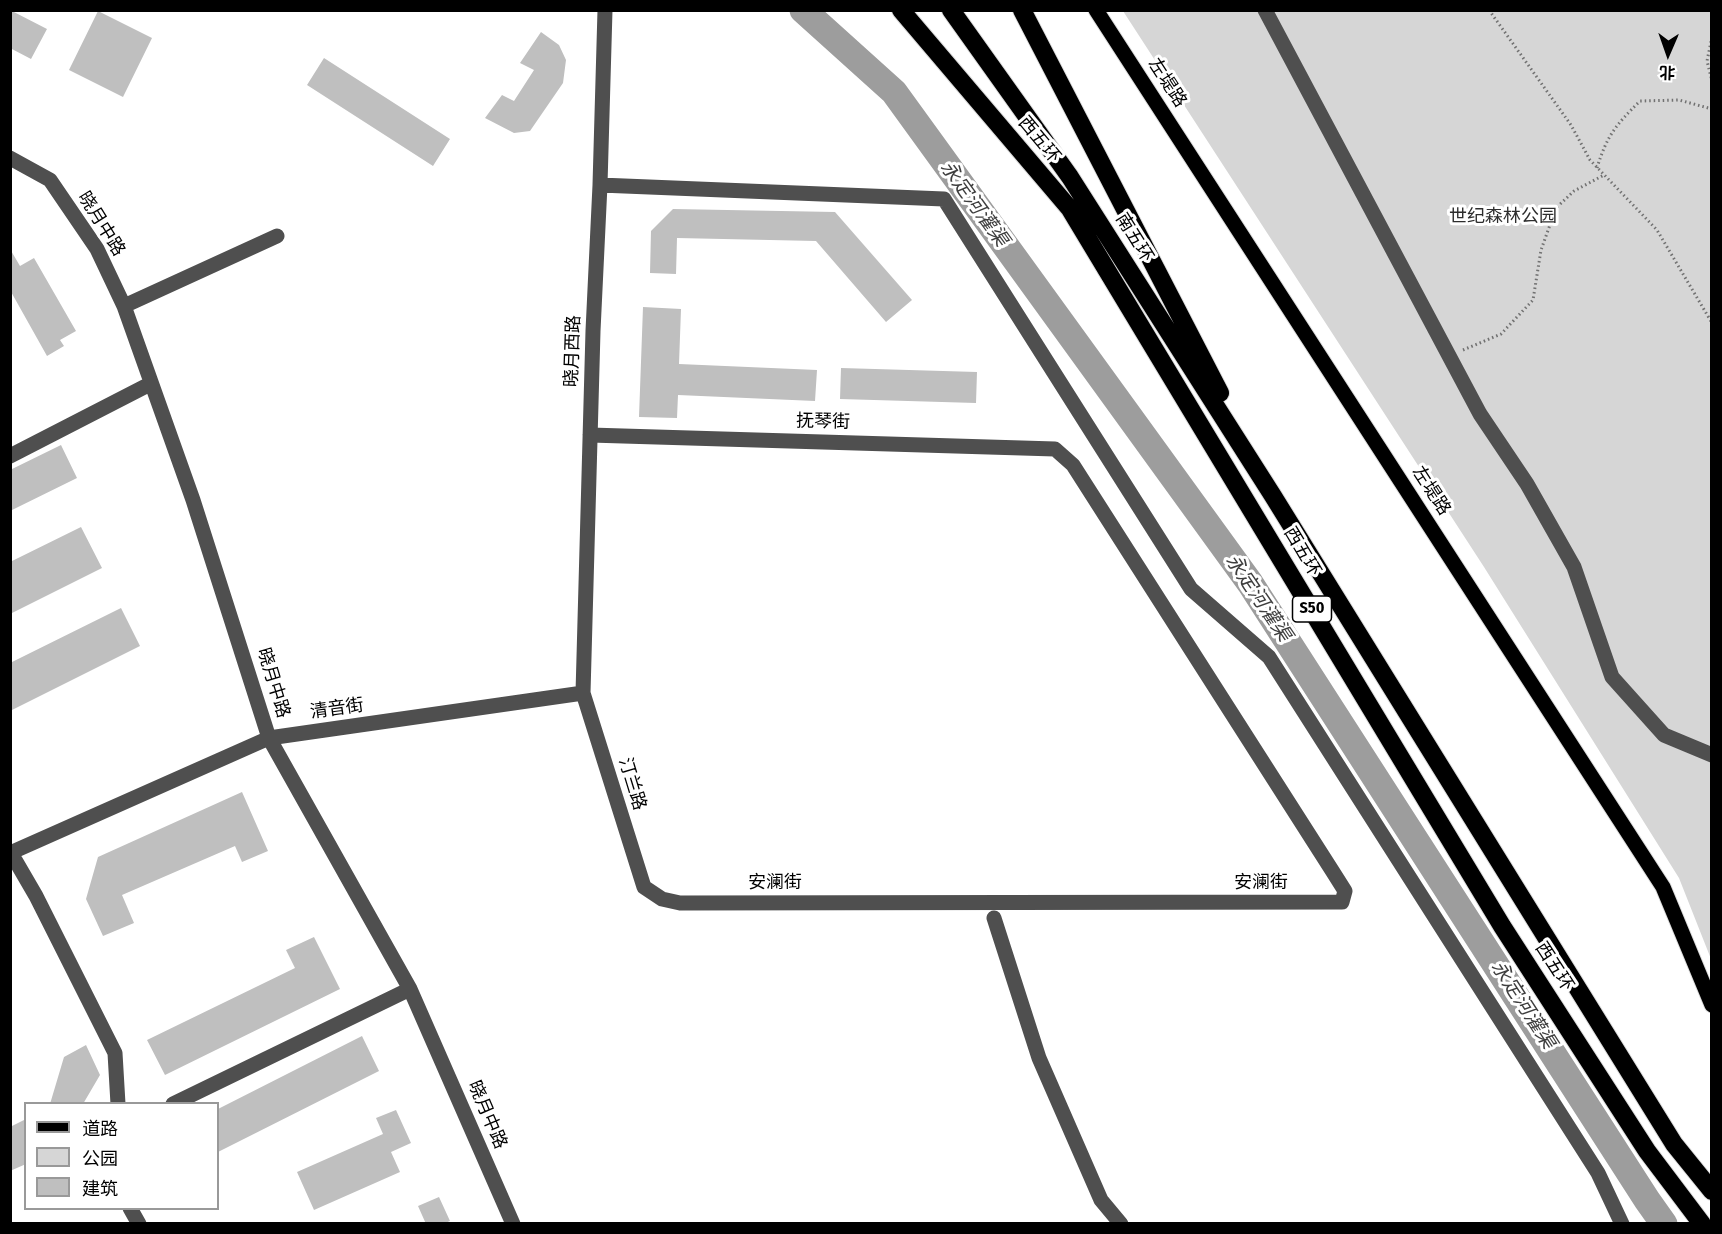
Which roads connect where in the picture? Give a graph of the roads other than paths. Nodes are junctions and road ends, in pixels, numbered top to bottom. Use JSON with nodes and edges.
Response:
{"nodes":[{"id":1,"x":605,"y":10,"type":"edge"},
{"id":2,"x":901,"y":10,"type":"edge"},
{"id":3,"x":951,"y":10,"type":"edge"},
{"id":4,"x":1022,"y":10,"type":"edge"},
{"id":5,"x":1096,"y":10,"type":"edge"},
{"id":6,"x":1265,"y":10,"type":"edge"},
{"id":7,"x":10,"y":158,"type":"edge"},
{"id":8,"x":600,"y":185,"type":"junction"},
{"id":9,"x":276,"y":236,"type":"dead end"},
{"id":10,"x":124,"y":306,"type":"junction"},
{"id":11,"x":150,"y":384,"type":"junction"},
{"id":12,"x":590,"y":435,"type":"junction"},
{"id":13,"x":1055,"y":449,"type":"joint"},
{"id":14,"x":10,"y":456,"type":"edge"},
{"id":15,"x":1273,"y":495,"type":"junction"},
{"id":16,"x":583,"y":693,"type":"junction"},
{"id":17,"x":269,"y":738,"type":"junction"},
{"id":18,"x":1712,"y":755,"type":"edge"},
{"id":19,"x":11,"y":853,"type":"edge"},
{"id":20,"x":644,"y":887,"type":"joint"},
{"id":21,"x":994,"y":918,"type":"dead end"},
{"id":22,"x":410,"y":989,"type":"junction"},
{"id":23,"x":1712,"y":1005,"type":"edge"},
{"id":24,"x":118,"y":1102,"type":"edge"},
{"id":25,"x":177,"y":1102,"type":"edge"},
{"id":26,"x":1712,"y":1191,"type":"edge"},
{"id":27,"x":131,"y":1210,"type":"edge"},
{"id":28,"x":139,"y":1224,"type":"edge"},
{"id":29,"x":513,"y":1224,"type":"edge"},
{"id":30,"x":1121,"y":1224,"type":"edge"},
{"id":31,"x":1622,"y":1224,"type":"edge"},
{"id":32,"x":1702,"y":1224,"type":"edge"}],
"edges":[{"from":1,"to":8,"type":"street","name":"晓月西路"},
{"from":2,"to":32,"type":"highway","name":"西五环","number":"S50"},
{"from":3,"to":15,"type":"highway","name":"南五环","number":"S50"},
{"from":4,"to":15,"type":"highway"},
{"from":5,"to":23,"type":"main road","name":"左堤路"},
{"from":6,"to":18,"type":"street"},
{"from":7,"to":10,"type":"street","name":"晓月中路"},
{"from":8,"to":12,"type":"street","name":"晓月西路"},
{"from":8,"to":31,"type":"street"},
{"from":9,"to":10,"type":"street"},
{"from":10,"to":11,"type":"street","name":"晓月中路"},
{"from":11,"to":14,"type":"street"},
{"from":11,"to":17,"type":"street","name":"晓月中路"},
{"from":12,"to":13,"type":"street","name":"抚琴街"},
{"from":12,"to":16,"type":"street","name":"晓月西路"},
{"from":13,"to":20,"type":"street","name":"安澜街"},
{"from":15,"to":26,"type":"highway","name":"西五环","number":"S50"},
{"from":16,"to":17,"type":"street","name":"清音街"},
{"from":16,"to":20,"type":"street","name":"汀兰路"},
{"from":17,"to":19,"type":"street","name":"清音街"},
{"from":17,"to":22,"type":"street","name":"晓月中路"},
{"from":19,"to":24,"type":"street"},
{"from":21,"to":30,"type":"street"},
{"from":22,"to":25,"type":"street"},
{"from":22,"to":29,"type":"street","name":"晓月中路"},
{"from":27,"to":28,"type":"street"}]}
